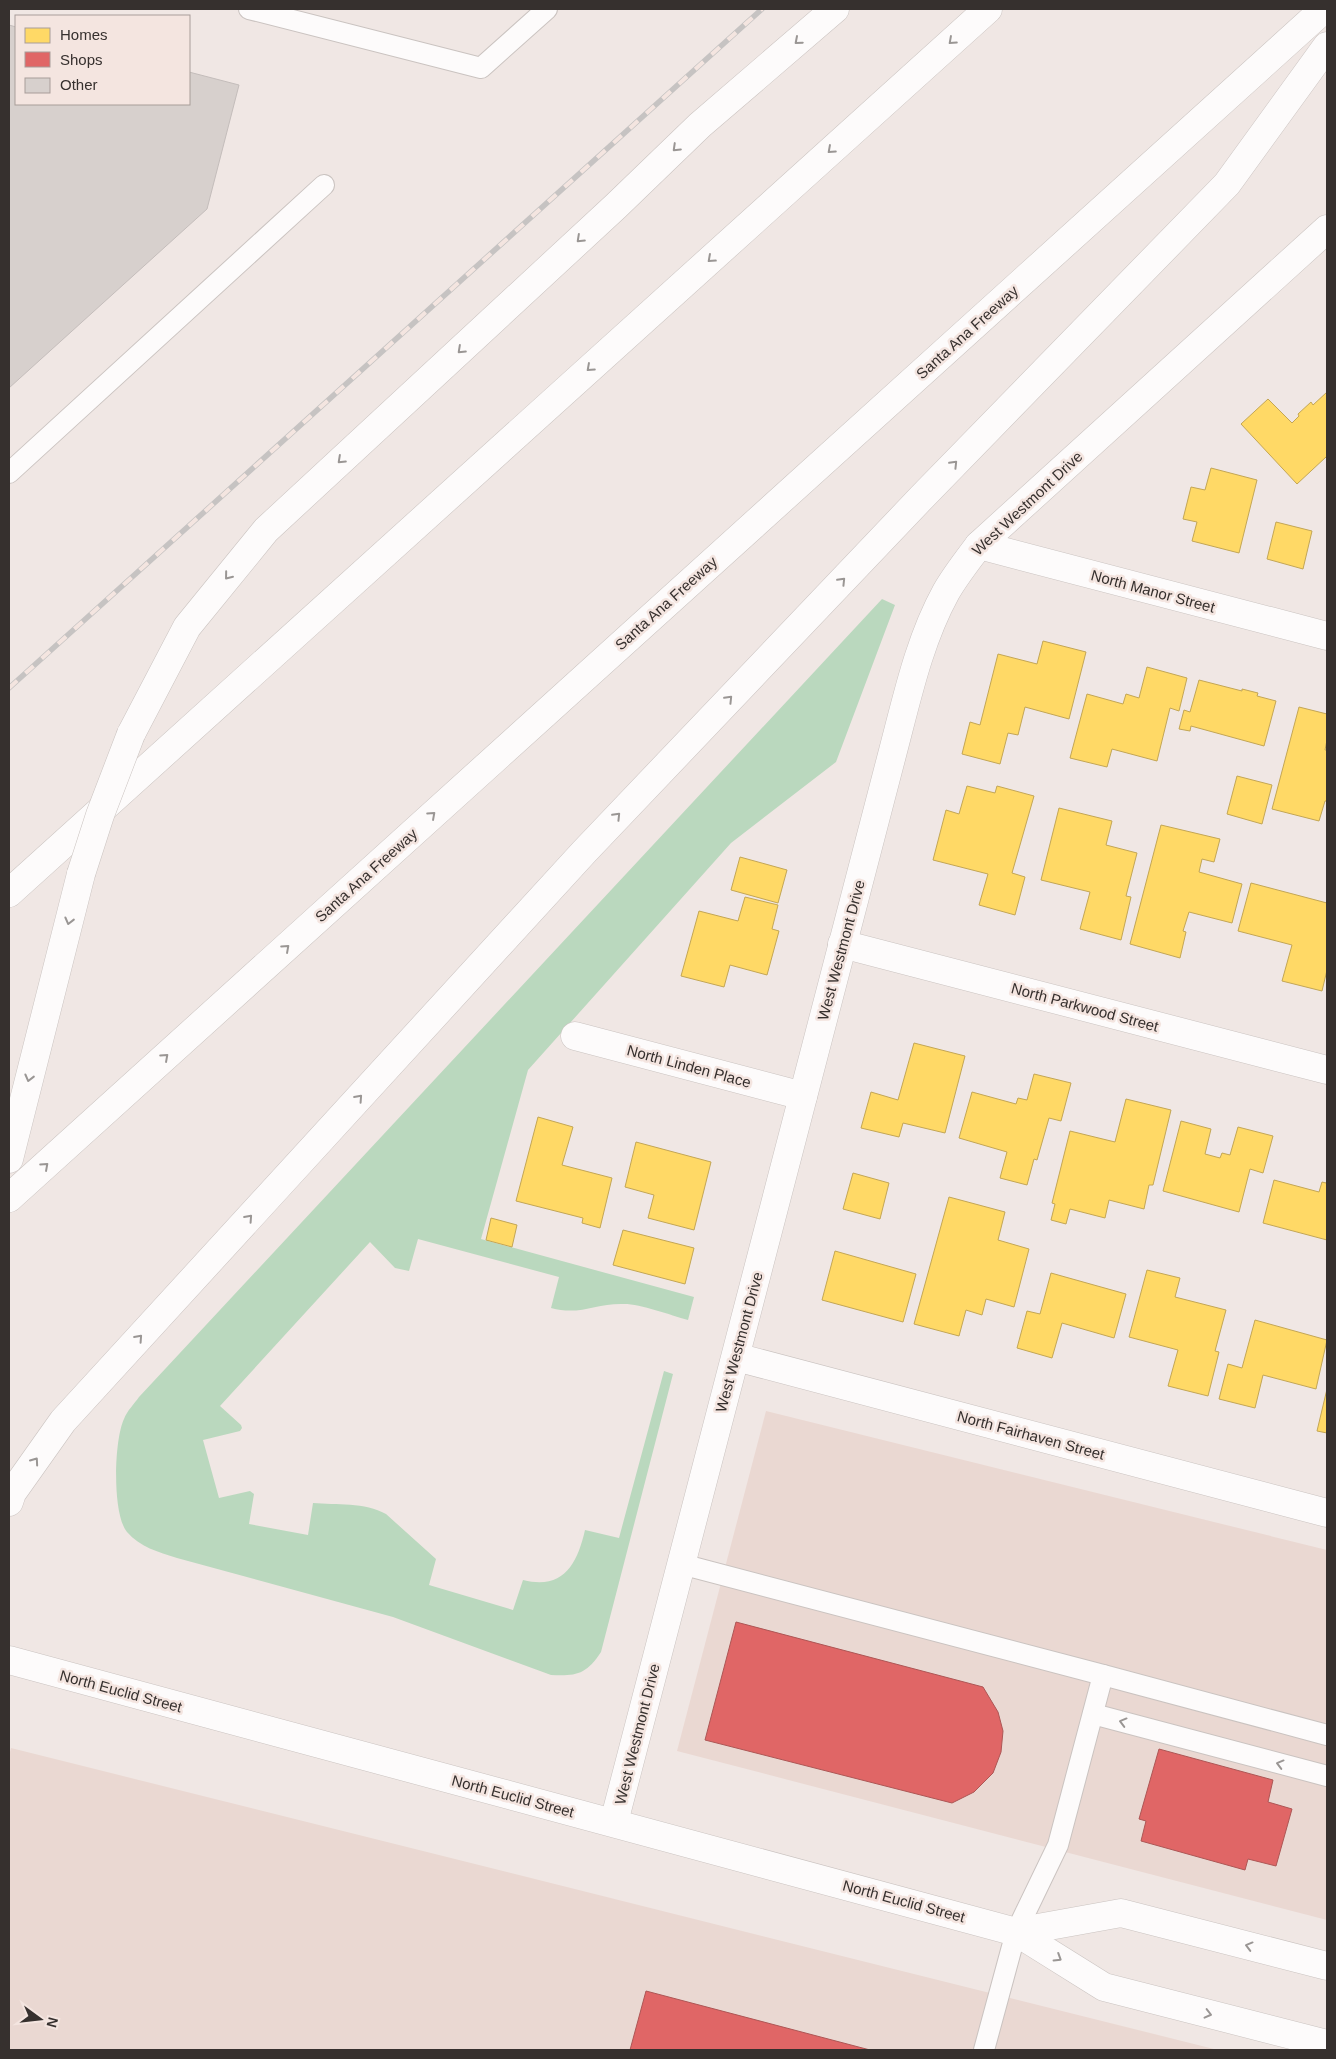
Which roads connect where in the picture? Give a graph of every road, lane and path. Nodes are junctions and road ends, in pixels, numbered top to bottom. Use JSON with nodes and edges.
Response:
{"nodes":[{"id":1,"x":250,"y":9,"type":"edge"},
{"id":2,"x":547,"y":9,"type":"edge"},
{"id":3,"x":835,"y":9,"type":"edge"},
{"id":4,"x":988,"y":9,"type":"edge"},
{"id":5,"x":1324,"y":9,"type":"edge"},
{"id":6,"x":1327,"y":46,"type":"edge"},
{"id":7,"x":324,"y":184,"type":"dead end"},
{"id":8,"x":1327,"y":229,"type":"edge"},
{"id":9,"x":9,"y":473,"type":"edge"},
{"id":10,"x":979,"y":545,"type":"junction"},
{"id":11,"x":1327,"y":636,"type":"edge"},
{"id":12,"x":9,"y":893,"type":"edge"},
{"id":13,"x":842,"y":944,"type":"junction"},
{"id":14,"x":575,"y":1036,"type":"dead end"},
{"id":15,"x":1327,"y":1070,"type":"edge"},
{"id":16,"x":803,"y":1096,"type":"junction"},
{"id":17,"x":9,"y":1159,"type":"edge"},
{"id":18,"x":9,"y":1198,"type":"edge"},
{"id":19,"x":736,"y":1357,"type":"junction"},
{"id":20,"x":9,"y":1502,"type":"edge"},
{"id":21,"x":1327,"y":1513,"type":"edge"},
{"id":22,"x":681,"y":1564,"type":"junction"},
{"id":23,"x":9,"y":1660,"type":"edge"},
{"id":24,"x":1104,"y":1674,"type":"junction"},
{"id":25,"x":1093,"y":1714,"type":"junction"},
{"id":26,"x":1327,"y":1735,"type":"edge"},
{"id":27,"x":1327,"y":1776,"type":"edge"},
{"id":28,"x":614,"y":1822,"type":"junction"},
{"id":29,"x":1016,"y":1932,"type":"junction"},
{"id":30,"x":1327,"y":1966,"type":"edge"},
{"id":31,"x":1327,"y":2044,"type":"edge"},
{"id":32,"x":984,"y":2050,"type":"edge"}],
"edges":[{"from":1,"to":2,"type":"lane"},
{"from":3,"to":17,"type":"main road","one_way":true,"bridge":true},
{"from":4,"to":12,"type":"main road","one_way":true},
{"from":18,"to":5,"type":"main road","name":"Santa Ana Freeway","one_way":true},
{"from":20,"to":6,"type":"main road","one_way":true},
{"from":7,"to":9,"type":"lane"},
{"from":8,"to":10,"type":"main road","name":"West Westmont Drive"},
{"from":10,"to":11,"type":"main road","name":"North Manor Street"},
{"from":10,"to":13,"type":"main road","name":"West Westmont Drive"},
{"from":13,"to":15,"type":"main road","name":"North Parkwood Street"},
{"from":13,"to":16,"type":"main road","name":"West Westmont Drive"},
{"from":14,"to":16,"type":"main road","name":"North Linden Place"},
{"from":16,"to":19,"type":"main road","name":"West Westmont Drive"},
{"from":19,"to":21,"type":"main road","name":"North Fairhaven Street"},
{"from":19,"to":22,"type":"main road","name":"West Westmont Drive"},
{"from":22,"to":24,"type":"lane"},
{"from":22,"to":28,"type":"main road","name":"West Westmont Drive"},
{"from":23,"to":28,"type":"main road","name":"North Euclid Street"},
{"from":24,"to":25,"type":"lane"},
{"from":24,"to":26,"type":"lane"},
{"from":27,"to":25,"type":"lane","one_way":true},
{"from":25,"to":29,"type":"lane"},
{"from":28,"to":29,"type":"main road","name":"North Euclid Street"},
{"from":30,"to":29,"type":"main road","name":"North Euclid Street","one_way":true},
{"from":29,"to":31,"type":"main road","name":"North Euclid Street","one_way":true},
{"from":29,"to":32,"type":"lane"}]}
